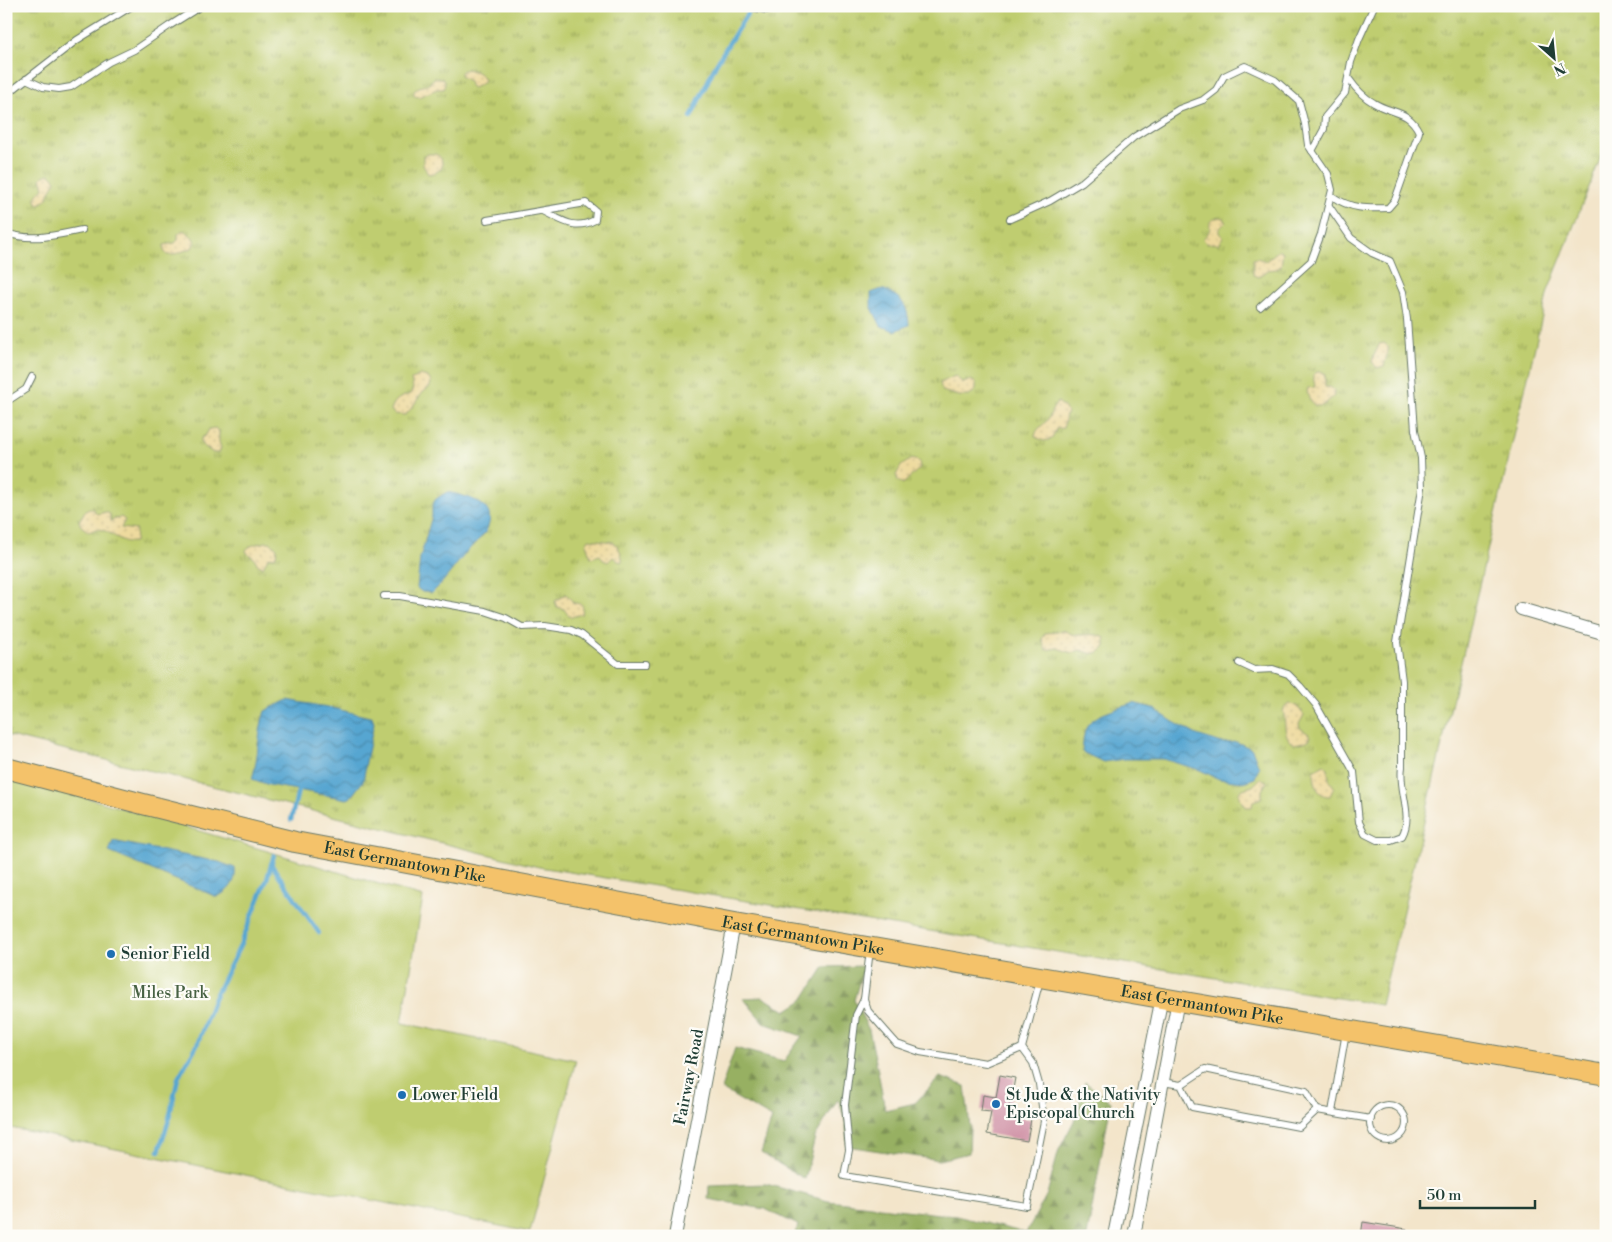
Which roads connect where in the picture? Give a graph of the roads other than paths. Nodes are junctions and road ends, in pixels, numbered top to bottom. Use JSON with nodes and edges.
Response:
{"nodes":[{"id":1,"x":132,"y":6,"type":"edge"},
{"id":2,"x":201,"y":6,"type":"edge"},
{"id":3,"x":745,"y":6,"type":"edge"},
{"id":4,"x":775,"y":6,"type":"edge"},
{"id":5,"x":1374,"y":6,"type":"edge"},
{"id":6,"x":26,"y":79,"type":"junction"},
{"id":7,"x":1349,"y":79,"type":"junction"},
{"id":8,"x":6,"y":95,"type":"edge"},
{"id":9,"x":1312,"y":151,"type":"junction"},
{"id":10,"x":1332,"y":196,"type":"junction"},
{"id":11,"x":1329,"y":206,"type":"junction"},
{"id":12,"x":543,"y":211,"type":"junction"},
{"id":13,"x":487,"y":220,"type":"dead end"},
{"id":14,"x":1010,"y":220,"type":"dead end"},
{"id":15,"x":82,"y":230,"type":"dead end"},
{"id":16,"x":6,"y":233,"type":"edge"},
{"id":17,"x":1260,"y":307,"type":"dead end"},
{"id":18,"x":32,"y":377,"type":"dead end"},
{"id":19,"x":6,"y":402,"type":"edge"},
{"id":20,"x":384,"y":596,"type":"dead end"},
{"id":21,"x":1521,"y":609,"type":"dead end"},
{"id":22,"x":1606,"y":634,"type":"edge"},
{"id":23,"x":1239,"y":663,"type":"dead end"},
{"id":24,"x":645,"y":664,"type":"dead end"},
{"id":25,"x":6,"y":768,"type":"edge"},
{"id":26,"x":734,"y":924,"type":"junction"},
{"id":27,"x":870,"y":947,"type":"junction"},
{"id":28,"x":1040,"y":976,"type":"junction"},
{"id":29,"x":1170,"y":998,"type":"junction"},
{"id":30,"x":864,"y":999,"type":"junction"},
{"id":31,"x":1346,"y":1030,"type":"junction"},
{"id":32,"x":1022,"y":1048,"type":"junction"},
{"id":33,"x":1606,"y":1075,"type":"edge"},
{"id":34,"x":1162,"y":1082,"type":"junction"},
{"id":35,"x":1181,"y":1085,"type":"junction"},
{"id":36,"x":1317,"y":1110,"type":"junction"},
{"id":37,"x":1332,"y":1112,"type":"junction"},
{"id":38,"x":1371,"y":1119,"type":"junction"},
{"id":39,"x":675,"y":1236,"type":"edge"},
{"id":40,"x":1114,"y":1236,"type":"edge"},
{"id":41,"x":1134,"y":1236,"type":"edge"}],
"edges":[{"from":1,"to":6,"type":"lane"},
{"from":2,"to":6,"type":"lane"},
{"from":3,"to":4,"type":"lane"},
{"from":5,"to":7,"type":"lane"},
{"from":6,"to":8,"type":"lane"},
{"from":7,"to":9,"type":"lane"},
{"from":7,"to":10,"type":"lane"},
{"from":9,"to":10,"type":"lane"},
{"from":9,"to":14,"type":"lane"},
{"from":10,"to":11,"type":"lane"},
{"from":11,"to":17,"type":"lane"},
{"from":11,"to":23,"type":"lane"},
{"from":12,"to":12,"type":"lane"},
{"from":12,"to":13,"type":"lane"},
{"from":15,"to":16,"type":"lane"},
{"from":18,"to":19,"type":"lane"},
{"from":20,"to":24,"type":"lane"},
{"from":21,"to":22,"type":"street"},
{"from":25,"to":26,"type":"main road","name":"East Germantown Pike"},
{"from":26,"to":27,"type":"main road","name":"East Germantown Pike"},
{"from":26,"to":39,"type":"street","name":"Fairway Road"},
{"from":27,"to":28,"type":"main road","name":"East Germantown Pike"},
{"from":27,"to":30,"type":"lane"},
{"from":28,"to":29,"type":"main road","name":"East Germantown Pike"},
{"from":28,"to":32,"type":"lane"},
{"from":29,"to":31,"type":"main road","name":"East Germantown Pike"},
{"from":29,"to":34,"type":"street"},
{"from":29,"to":40,"type":"street"},
{"from":30,"to":32,"type":"lane"},
{"from":30,"to":32,"type":"lane"},
{"from":31,"to":33,"type":"main road","name":"East Germantown Pike"},
{"from":31,"to":37,"type":"lane"},
{"from":34,"to":35,"type":"lane"},
{"from":34,"to":41,"type":"street"},
{"from":35,"to":36,"type":"lane"},
{"from":35,"to":36,"type":"lane"},
{"from":36,"to":37,"type":"lane"},
{"from":37,"to":38,"type":"lane"},
{"from":38,"to":38,"type":"lane"}]}
